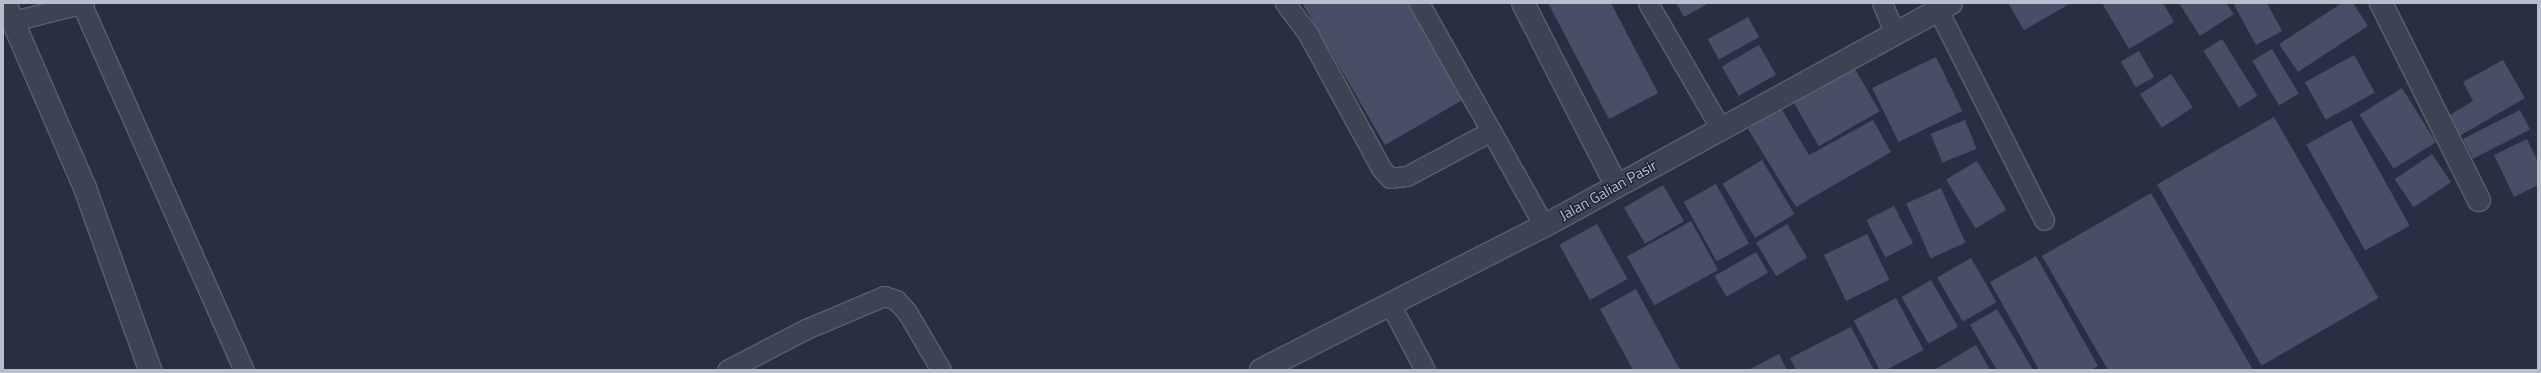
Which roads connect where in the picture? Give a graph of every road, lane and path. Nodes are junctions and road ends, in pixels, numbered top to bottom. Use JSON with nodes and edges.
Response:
{"nodes":[{"id":1,"x":1285,"y":3,"type":"edge"},
{"id":2,"x":1419,"y":3,"type":"edge"},
{"id":3,"x":1523,"y":3,"type":"edge"},
{"id":4,"x":1648,"y":3,"type":"edge"},
{"id":5,"x":1882,"y":3,"type":"edge"},
{"id":6,"x":2381,"y":3,"type":"edge"},
{"id":7,"x":83,"y":4,"type":"edge"},
{"id":8,"x":1945,"y":6,"type":"edge"},
{"id":9,"x":9,"y":12,"type":"edge"},
{"id":10,"x":1894,"y":33,"type":"junction"},
{"id":11,"x":1721,"y":128,"type":"junction"},
{"id":12,"x":1491,"y":131,"type":"junction"},
{"id":13,"x":1616,"y":185,"type":"junction"},
{"id":14,"x":2479,"y":200,"type":"dead end"},
{"id":15,"x":2044,"y":220,"type":"dead end"},
{"id":16,"x":1544,"y":226,"type":"junction"},
{"id":17,"x":1391,"y":306,"type":"junction"},
{"id":18,"x":150,"y":370,"type":"edge"},
{"id":19,"x":244,"y":370,"type":"edge"},
{"id":20,"x":727,"y":370,"type":"edge"},
{"id":21,"x":941,"y":370,"type":"edge"},
{"id":22,"x":1261,"y":370,"type":"edge"},
{"id":23,"x":1425,"y":370,"type":"edge"}],
"edges":[{"from":1,"to":12,"type":"lane"},
{"from":2,"to":12,"type":"lane"},
{"from":3,"to":13,"type":"street"},
{"from":4,"to":11,"type":"lane"},
{"from":5,"to":10,"type":"lane"},
{"from":6,"to":14,"type":"street"},
{"from":7,"to":9,"type":"lane"},
{"from":7,"to":19,"type":"lane"},
{"from":8,"to":10,"type":"street","name":"Jalan Galian Pasir"},
{"from":8,"to":15,"type":"lane"},
{"from":9,"to":18,"type":"street"},
{"from":10,"to":11,"type":"street","name":"Jalan Galian Pasir"},
{"from":11,"to":13,"type":"street","name":"Jalan Galian Pasir"},
{"from":12,"to":16,"type":"lane"},
{"from":13,"to":16,"type":"street","name":"Jalan Galian Pasir"},
{"from":16,"to":17,"type":"street","name":"Jalan Galian Pasir"},
{"from":17,"to":22,"type":"street","name":"Jalan Galian Pasir"},
{"from":17,"to":23,"type":"lane"},
{"from":20,"to":21,"type":"lane"}]}
